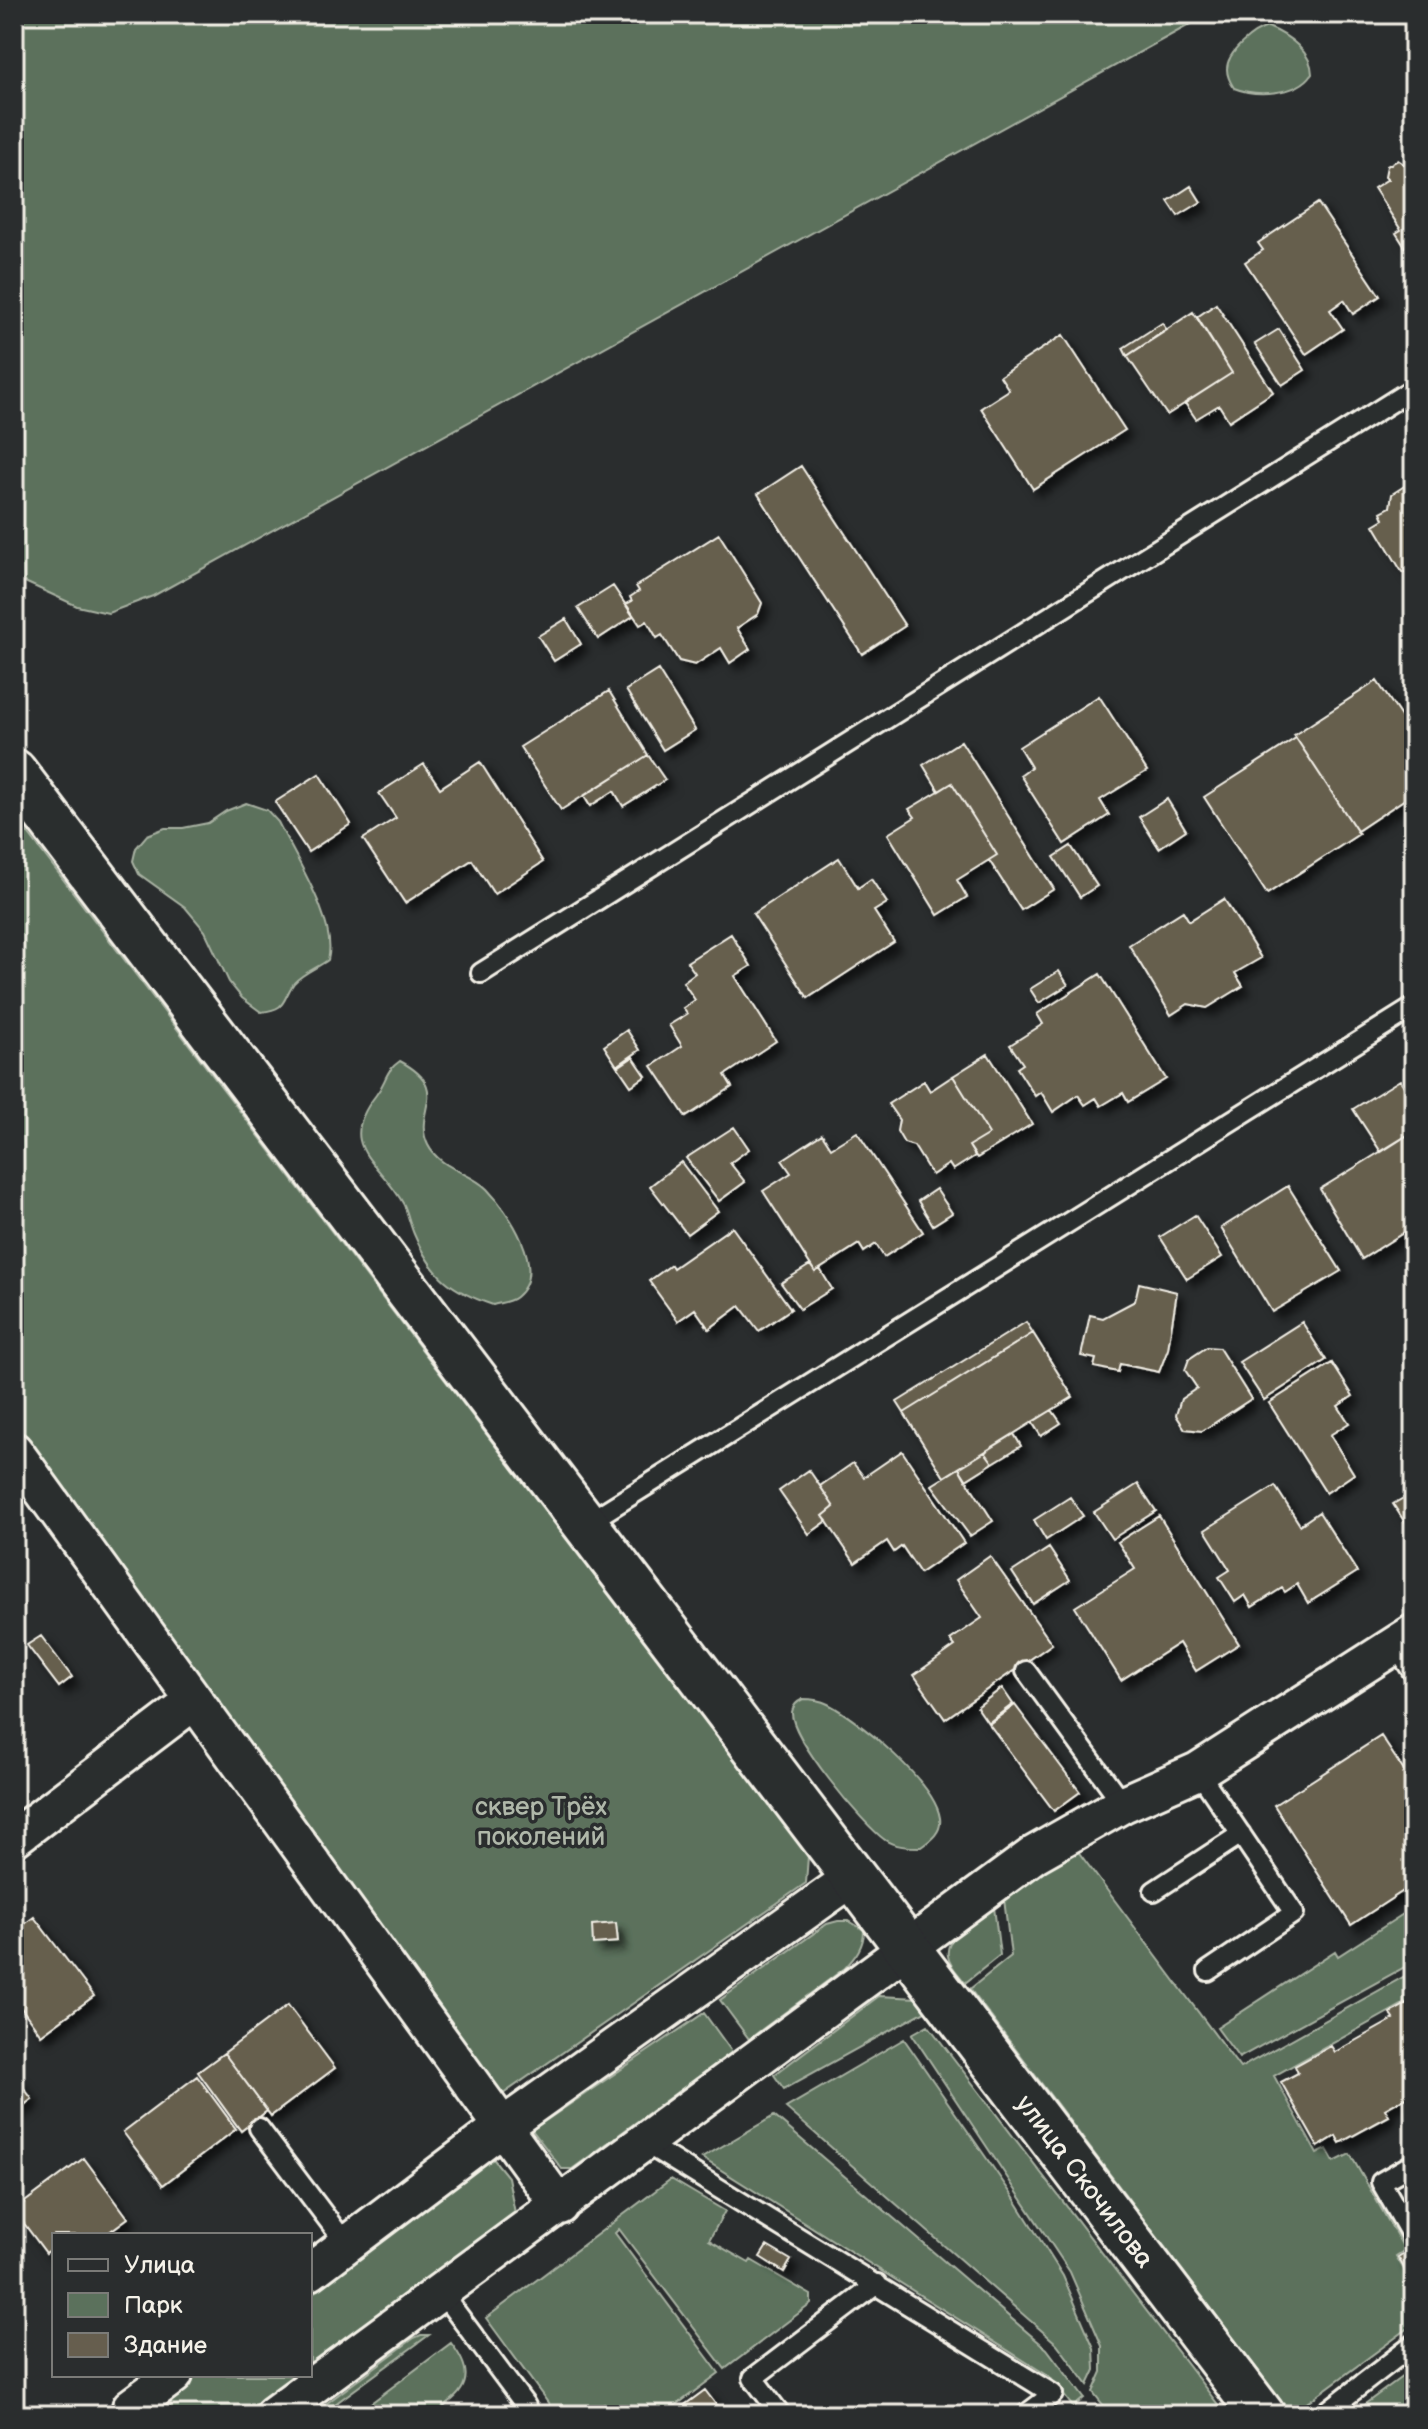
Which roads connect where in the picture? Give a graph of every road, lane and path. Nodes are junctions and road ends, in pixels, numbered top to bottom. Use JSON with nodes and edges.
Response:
{"nodes":[{"id":1,"x":1414,"y":388,"type":"edge"},
{"id":2,"x":14,"y":772,"type":"edge"},
{"id":3,"x":481,"y":973,"type":"dead end"},
{"id":4,"x":1414,"y":1007,"type":"edge"},
{"id":5,"x":14,"y":1451,"type":"edge"},
{"id":6,"x":584,"y":1525,"type":"junction"},
{"id":7,"x":1408,"y":1651,"type":"edge"},
{"id":8,"x":1026,"y":1671,"type":"dead end"},
{"id":9,"x":193,"y":1702,"type":"junction"},
{"id":10,"x":1198,"y":1771,"type":"junction"},
{"id":11,"x":1123,"y":1804,"type":"junction"},
{"id":12,"x":1241,"y":1834,"type":"junction"},
{"id":13,"x":14,"y":1838,"type":"edge"},
{"id":14,"x":852,"y":1878,"type":"junction"},
{"id":15,"x":1154,"y":1891,"type":"dead end"},
{"id":16,"x":907,"y":1950,"type":"junction"},
{"id":17,"x":1208,"y":1971,"type":"dead end"},
{"id":18,"x":502,"y":2127,"type":"junction"},
{"id":19,"x":259,"y":2128,"type":"dead end"},
{"id":20,"x":645,"y":2143,"type":"junction"},
{"id":21,"x":1414,"y":2163,"type":"edge"},
{"id":22,"x":560,"y":2206,"type":"junction"},
{"id":23,"x":1414,"y":2240,"type":"edge"},
{"id":24,"x":347,"y":2245,"type":"junction"},
{"id":25,"x":312,"y":2271,"type":"edge"},
{"id":26,"x":877,"y":2284,"type":"junction"},
{"id":27,"x":441,"y":2292,"type":"junction"},
{"id":28,"x":1414,"y":2344,"type":"edge"},
{"id":29,"x":172,"y":2377,"type":"edge"},
{"id":30,"x":129,"y":2412,"type":"edge"},
{"id":31,"x":273,"y":2415,"type":"edge"},
{"id":32,"x":514,"y":2415,"type":"edge"},
{"id":33,"x":781,"y":2415,"type":"edge"},
{"id":34,"x":1025,"y":2415,"type":"edge"},
{"id":35,"x":1262,"y":2415,"type":"edge"},
{"id":36,"x":1322,"y":2415,"type":"edge"}],
"edges":[{"from":1,"to":3,"type":"lane"},
{"from":2,"to":6,"type":"street","name":"улица Скочилова"},
{"from":4,"to":6,"type":"lane"},
{"from":5,"to":9,"type":"street"},
{"from":6,"to":14,"type":"street","name":"улица Скочилова"},
{"from":7,"to":10,"type":"street"},
{"from":8,"to":11,"type":"lane"},
{"from":9,"to":13,"type":"street"},
{"from":9,"to":18,"type":"street"},
{"from":10,"to":11,"type":"street"},
{"from":10,"to":12,"type":"lane"},
{"from":11,"to":16,"type":"street"},
{"from":12,"to":15,"type":"lane"},
{"from":12,"to":17,"type":"lane"},
{"from":14,"to":16,"type":"street","name":"улица Скочилова"},
{"from":14,"to":18,"type":"street"},
{"from":16,"to":20,"type":"street"},
{"from":16,"to":35,"type":"street","name":"улица Скочилова"},
{"from":18,"to":22,"type":"street"},
{"from":18,"to":24,"type":"street"},
{"from":19,"to":24,"type":"lane"},
{"from":20,"to":22,"type":"street"},
{"from":20,"to":26,"type":"lane"},
{"from":21,"to":23,"type":"lane"},
{"from":22,"to":27,"type":"street"},
{"from":24,"to":25,"type":"street"},
{"from":26,"to":33,"type":"lane"},
{"from":26,"to":34,"type":"lane"},
{"from":27,"to":31,"type":"street"},
{"from":27,"to":32,"type":"lane"},
{"from":28,"to":36,"type":"lane"},
{"from":29,"to":30,"type":"street"}]}
